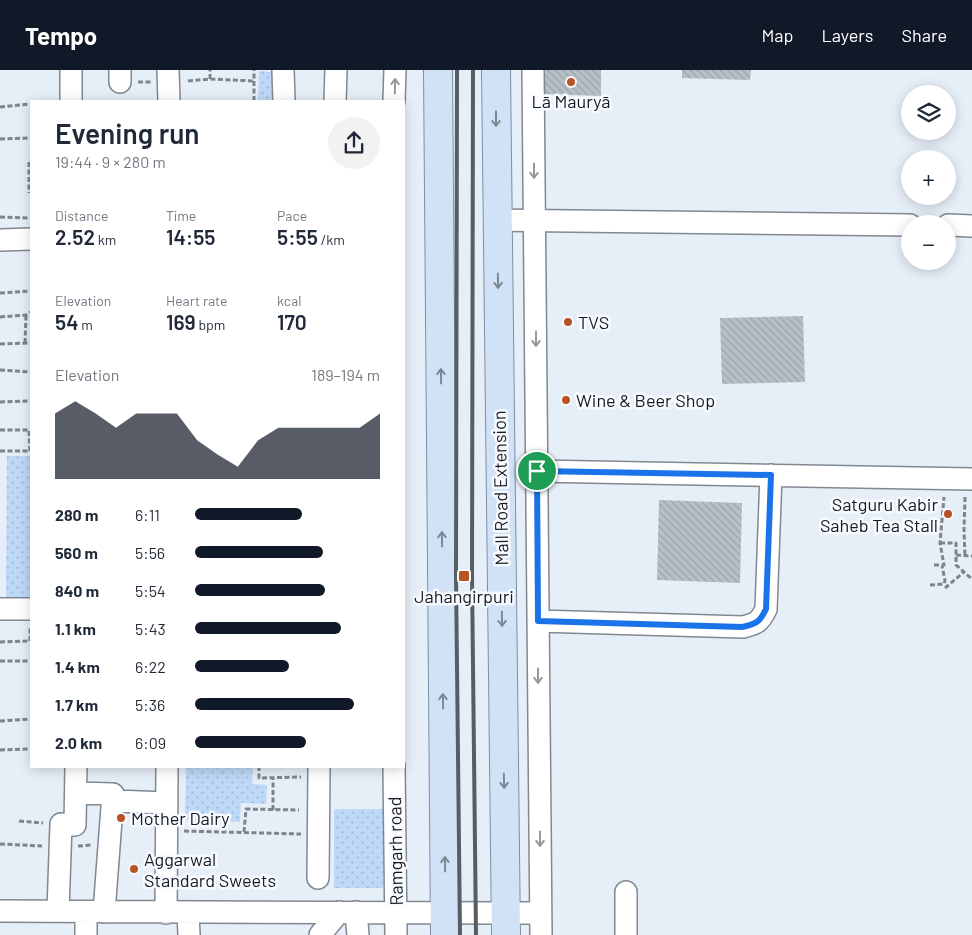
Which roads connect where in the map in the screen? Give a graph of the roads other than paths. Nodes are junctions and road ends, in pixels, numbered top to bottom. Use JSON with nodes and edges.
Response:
{"nodes":[{"id":1,"x":71,"y":70,"type":"edge"},
{"id":2,"x":168,"y":70,"type":"edge"},
{"id":3,"x":283,"y":70,"type":"edge"},
{"id":4,"x":336,"y":70,"type":"edge"},
{"id":5,"x":395,"y":70,"type":"edge"},
{"id":6,"x":438,"y":70,"type":"edge"},
{"id":7,"x":496,"y":70,"type":"edge"},
{"id":8,"x":533,"y":70,"type":"edge"},
{"id":9,"x":72,"y":100,"type":"edge"},
{"id":10,"x":169,"y":100,"type":"edge"},
{"id":11,"x":284,"y":100,"type":"edge"},
{"id":12,"x":335,"y":100,"type":"edge"},
{"id":13,"x":394,"y":100,"type":"edge"},
{"id":14,"x":497,"y":220,"type":"junction"},
{"id":15,"x":534,"y":220,"type":"junction"},
{"id":16,"x":901,"y":225,"type":"edge"},
{"id":17,"x":956,"y":225,"type":"edge"},
{"id":18,"x":972,"y":226,"type":"edge"},
{"id":19,"x":30,"y":239,"type":"edge"},
{"id":20,"x":0,"y":240,"type":"edge"},
{"id":21,"x":0,"y":250,"type":"edge"},
{"id":22,"x":30,"y":250,"type":"edge"},
{"id":23,"x":537,"y":471,"type":"junction"},
{"id":24,"x":771,"y":475,"type":"junction"},
{"id":25,"x":970,"y":479,"type":"edge"},
{"id":26,"x":30,"y":608,"type":"edge"},
{"id":27,"x":0,"y":609,"type":"edge"},
{"id":28,"x":538,"y":621,"type":"junction"},
{"id":29,"x":76,"y":768,"type":"edge"},
{"id":30,"x":167,"y":768,"type":"edge"},
{"id":31,"x":394,"y":768,"type":"edge"},
{"id":32,"x":319,"y":771,"type":"edge"},
{"id":33,"x":76,"y":793,"type":"junction"},
{"id":34,"x":114,"y":801,"type":"junction"},
{"id":35,"x":167,"y":803,"type":"junction"},
{"id":36,"x":318,"y":878,"type":"dead end"},
{"id":37,"x":626,"y":892,"type":"dead end"},
{"id":38,"x":0,"y":911,"type":"edge"},
{"id":39,"x":58,"y":911,"type":"junction"},
{"id":40,"x":95,"y":912,"type":"junction"},
{"id":41,"x":188,"y":912,"type":"junction"},
{"id":42,"x":348,"y":912,"type":"junction"},
{"id":43,"x":396,"y":912,"type":"junction"},
{"id":44,"x":166,"y":913,"type":"junction"},
{"id":45,"x":540,"y":913,"type":"junction"},
{"id":46,"x":445,"y":924,"type":"edge"},
{"id":47,"x":506,"y":924,"type":"edge"},
{"id":48,"x":86,"y":935,"type":"edge"},
{"id":49,"x":189,"y":935,"type":"edge"},
{"id":50,"x":320,"y":935,"type":"edge"},
{"id":51,"x":358,"y":935,"type":"edge"},
{"id":52,"x":396,"y":935,"type":"edge"},
{"id":53,"x":540,"y":935,"type":"edge"},
{"id":54,"x":626,"y":935,"type":"edge"}],
"edges":[{"from":1,"to":9,"type":"street"},
{"from":2,"to":10,"type":"street"},
{"from":3,"to":11,"type":"street"},
{"from":4,"to":12,"type":"street"},
{"from":13,"to":5,"type":"street","one_way":true},
{"from":46,"to":6,"type":"main road","one_way":true},
{"from":7,"to":14,"type":"main road","name":"Mall Road Extension","one_way":true},
{"from":8,"to":15,"type":"street","one_way":true},
{"from":14,"to":15,"type":"street"},
{"from":14,"to":47,"type":"main road","name":"Mall Road Extension","one_way":true},
{"from":15,"to":16,"type":"street"},
{"from":15,"to":23,"type":"street","one_way":true},
{"from":17,"to":18,"type":"street"},
{"from":19,"to":20,"type":"street"},
{"from":21,"to":22,"type":"street"},
{"from":23,"to":24,"type":"street"},
{"from":23,"to":28,"type":"street"},
{"from":24,"to":25,"type":"street"},
{"from":24,"to":28,"type":"street"},
{"from":26,"to":27,"type":"street"},
{"from":28,"to":45,"type":"street","one_way":true},
{"from":29,"to":33,"type":"street"},
{"from":30,"to":35,"type":"street"},
{"from":31,"to":43,"type":"street","name":"Ramgarh road"},
{"from":32,"to":36,"type":"street"},
{"from":33,"to":34,"type":"street"},
{"from":33,"to":39,"type":"street"},
{"from":34,"to":35,"type":"street"},
{"from":34,"to":40,"type":"street"},
{"from":35,"to":44,"type":"street"},
{"from":37,"to":54,"type":"street"},
{"from":38,"to":39,"type":"street"},
{"from":39,"to":40,"type":"street"},
{"from":40,"to":44,"type":"street"},
{"from":40,"to":48,"type":"street"},
{"from":41,"to":42,"type":"street"},
{"from":41,"to":44,"type":"street"},
{"from":41,"to":49,"type":"street"},
{"from":42,"to":43,"type":"street"},
{"from":42,"to":50,"type":"street"},
{"from":42,"to":51,"type":"street"},
{"from":43,"to":46,"type":"street"},
{"from":43,"to":52,"type":"street","name":"Ramgarh road"},
{"from":45,"to":47,"type":"street"},
{"from":45,"to":53,"type":"street"},
{"from":46,"to":47,"type":"street"}]}
